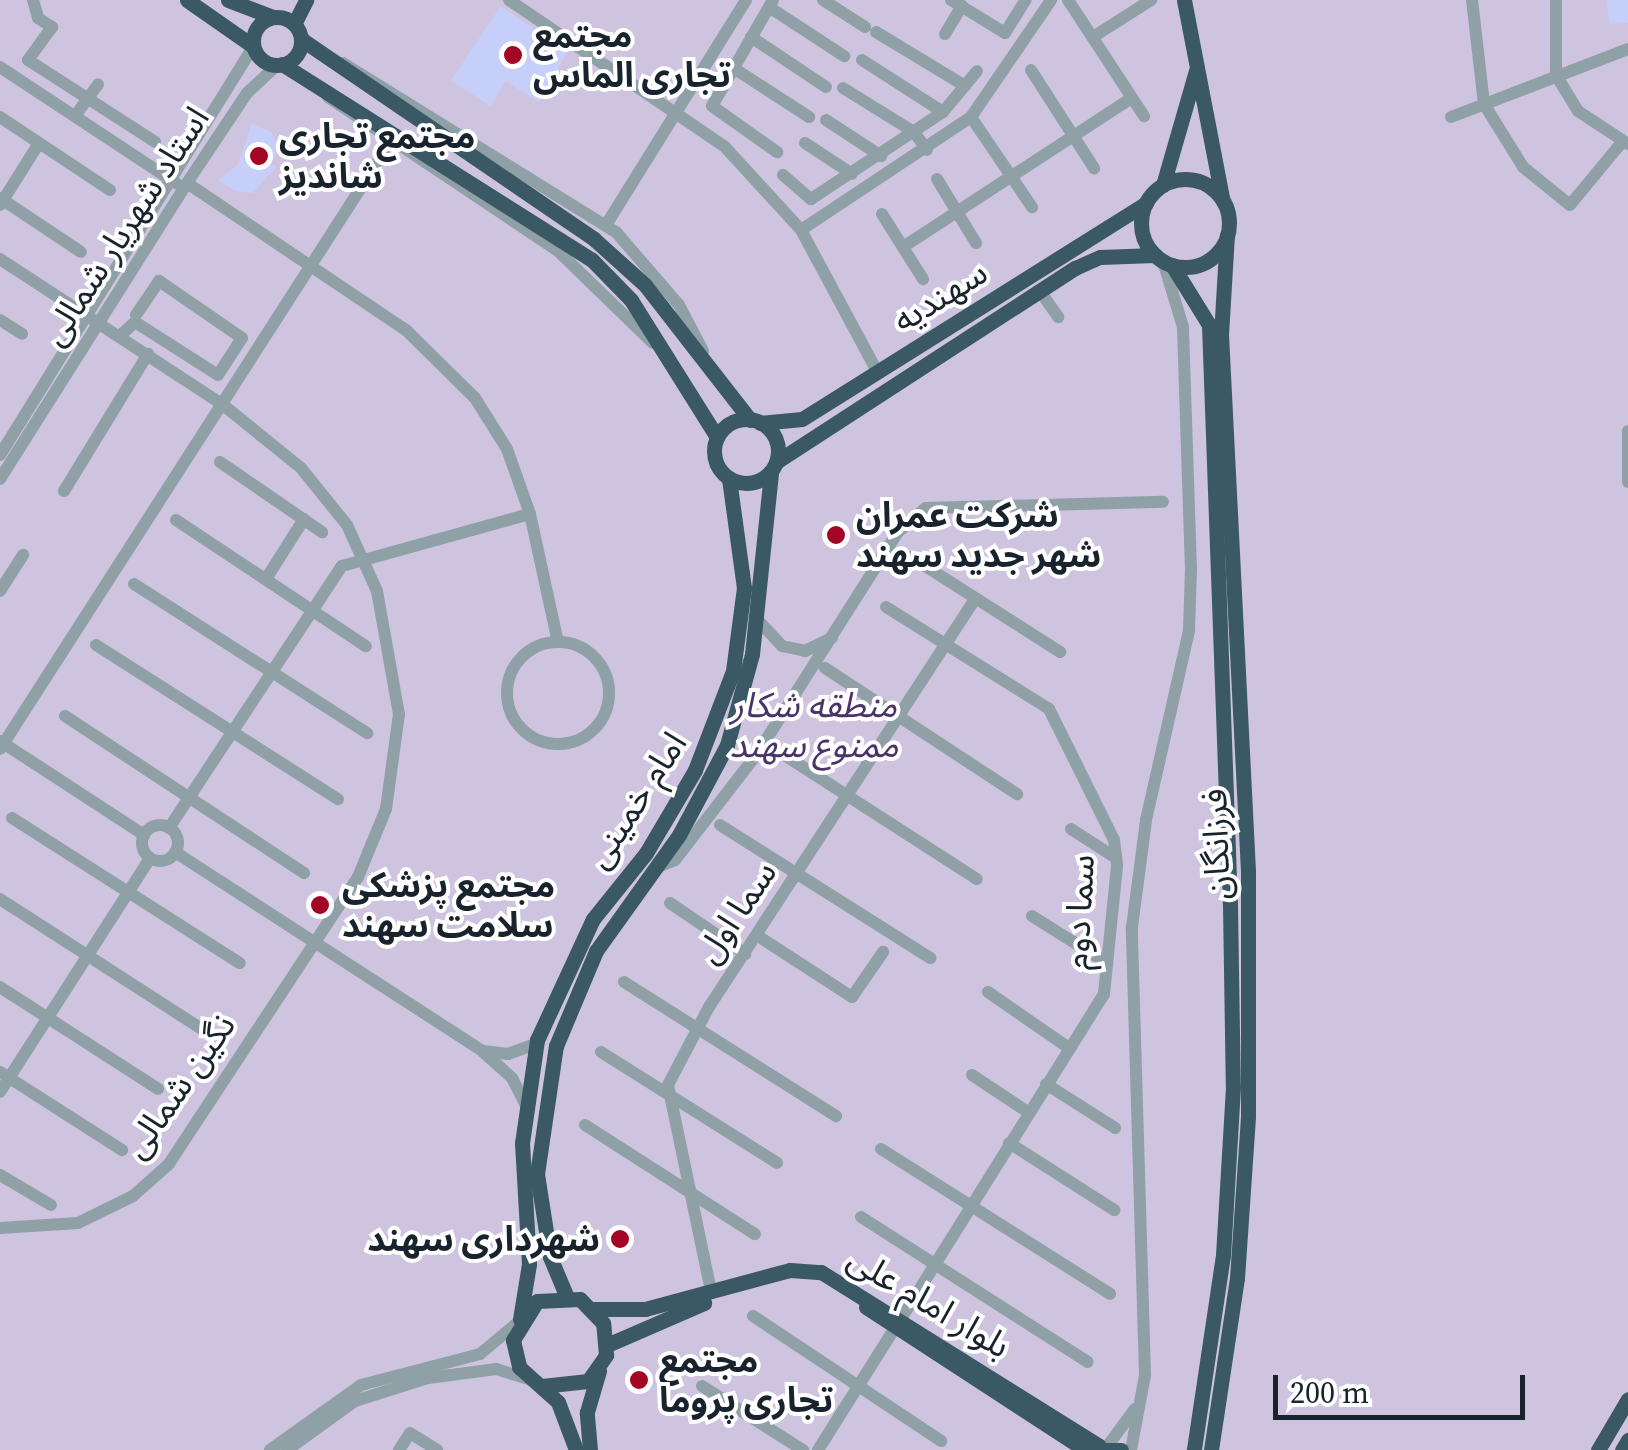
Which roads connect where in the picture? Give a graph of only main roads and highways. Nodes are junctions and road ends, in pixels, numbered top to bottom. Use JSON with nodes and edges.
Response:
{"nodes":[{"id":1,"x":176,"y":0,"type":"edge"},
{"id":2,"x":187,"y":0,"type":"edge"},
{"id":3,"x":228,"y":0,"type":"edge"},
{"id":4,"x":291,"y":0,"type":"edge"},
{"id":5,"x":306,"y":0,"type":"edge"},
{"id":6,"x":1184,"y":0,"type":"edge"},
{"id":7,"x":247,"y":5,"type":"edge"},
{"id":8,"x":212,"y":24,"type":"junction"},
{"id":9,"x":287,"y":24,"type":"junction"},
{"id":10,"x":253,"y":46,"type":"junction"},
{"id":11,"x":1198,"y":62,"type":"junction"},
{"id":12,"x":280,"y":64,"type":"junction"},
{"id":13,"x":1164,"y":184,"type":"junction"},
{"id":14,"x":1222,"y":201,"type":"junction"},
{"id":15,"x":1146,"y":203,"type":"junction"},
{"id":16,"x":1227,"y":235,"type":"junction"},
{"id":17,"x":1163,"y":261,"type":"junction"},
{"id":18,"x":877,"y":371,"type":"junction"},
{"id":19,"x":886,"y":388,"type":"junction"},
{"id":20,"x":755,"y":421,"type":"junction"},
{"id":21,"x":717,"y":437,"type":"junction"},
{"id":22,"x":774,"y":467,"type":"junction"},
{"id":23,"x":729,"y":478,"type":"junction"},
{"id":24,"x":566,"y":1295,"type":"junction"},
{"id":25,"x":712,"y":1295,"type":"junction"},
{"id":26,"x":594,"y":1310,"type":"junction"},
{"id":27,"x":518,"y":1321,"type":"junction"},
{"id":28,"x":607,"y":1345,"type":"junction"},
{"id":29,"x":600,"y":1369,"type":"junction"},
{"id":30,"x":536,"y":1382,"type":"junction"},
{"id":31,"x":1628,"y":1399,"type":"edge"},
{"id":32,"x":1628,"y":1440,"type":"edge"},
{"id":33,"x":1101,"y":1448,"type":"edge"},
{"id":34,"x":576,"y":1450,"type":"edge"},
{"id":35,"x":590,"y":1450,"type":"edge"},
{"id":36,"x":1194,"y":1450,"type":"edge"},
{"id":37,"x":1211,"y":1450,"type":"edge"},
{"id":38,"x":1598,"y":1450,"type":"edge"},
{"id":39,"x":1622,"y":1450,"type":"edge"}],
"edges":[{"from":1,"to":8,"type":"main road"},
{"from":2,"to":8,"type":"main road"},
{"from":3,"to":7,"type":"main road"},
{"from":4,"to":9,"type":"main road"},
{"from":5,"to":9,"type":"main road"},
{"from":6,"to":11,"type":"main road"},
{"from":7,"to":9,"type":"main road"},
{"from":8,"to":10,"type":"main road"},
{"from":9,"to":10,"type":"main road"},
{"from":9,"to":12,"type":"main road"},
{"from":9,"to":20,"type":"main road"},
{"from":10,"to":12,"type":"main road"},
{"from":11,"to":13,"type":"main road"},
{"from":11,"to":14,"type":"main road"},
{"from":12,"to":21,"type":"main road"},
{"from":13,"to":14,"type":"main road"},
{"from":13,"to":15,"type":"main road"},
{"from":14,"to":16,"type":"main road"},
{"from":15,"to":17,"type":"main road"},
{"from":15,"to":18,"type":"main road","name":"سهندیه"},
{"from":16,"to":17,"type":"main road"},
{"from":16,"to":37,"type":"main road","name":"فرزانگان"},
{"from":17,"to":19,"type":"main road","name":"سهندیه"},
{"from":17,"to":36,"type":"main road","name":"فرزانگان"},
{"from":18,"to":19,"type":"main road"},
{"from":18,"to":20,"type":"main road","name":"سهندیه"},
{"from":19,"to":22,"type":"main road","name":"سهندیه"},
{"from":20,"to":21,"type":"main road"},
{"from":20,"to":22,"type":"main road"},
{"from":21,"to":23,"type":"main road"},
{"from":22,"to":23,"type":"main road"},
{"from":22,"to":24,"type":"main road","name":"امام خمینی"},
{"from":23,"to":27,"type":"main road","name":"امام خمینی"},
{"from":24,"to":26,"type":"main road"},
{"from":24,"to":27,"type":"main road"},
{"from":25,"to":26,"type":"main road","name":"بلوار امام علی"},
{"from":25,"to":28,"type":"main road","name":"بلوار امام علی"},
{"from":25,"to":33,"type":"main road","name":"بلوار امام علی"},
{"from":26,"to":28,"type":"main road"},
{"from":27,"to":30,"type":"main road"},
{"from":28,"to":29,"type":"main road"},
{"from":29,"to":30,"type":"main road"},
{"from":29,"to":35,"type":"main road"},
{"from":30,"to":34,"type":"main road"},
{"from":31,"to":38,"type":"main road"},
{"from":32,"to":39,"type":"main road"}]}
